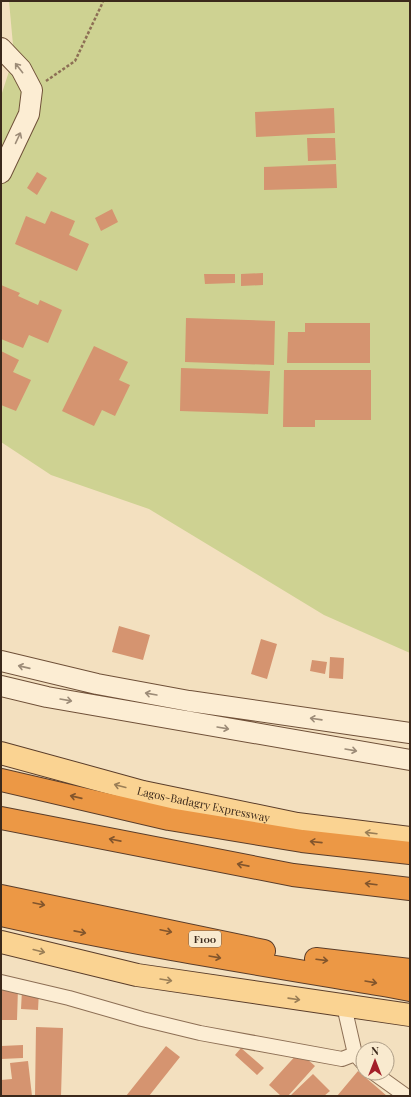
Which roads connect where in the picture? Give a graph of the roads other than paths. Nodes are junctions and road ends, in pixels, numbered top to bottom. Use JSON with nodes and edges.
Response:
{"nodes":[{"id":1,"x":1,"y":48,"type":"edge"},
{"id":2,"x":1,"y":173,"type":"edge"},
{"id":3,"x":1,"y":661,"type":"edge"},
{"id":4,"x":1,"y":686,"type":"edge"},
{"id":5,"x":410,"y":733,"type":"edge"},
{"id":6,"x":1,"y":753,"type":"edge"},
{"id":7,"x":410,"y":760,"type":"edge"},
{"id":8,"x":1,"y":780,"type":"edge"},
{"id":9,"x":1,"y":818,"type":"edge"},
{"id":10,"x":410,"y":838,"type":"edge"},
{"id":11,"x":410,"y":853,"type":"edge"},
{"id":12,"x":410,"y":889,"type":"edge"},
{"id":13,"x":1,"y":896,"type":"edge"},
{"id":14,"x":1,"y":915,"type":"edge"},
{"id":15,"x":1,"y":942,"type":"edge"},
{"id":16,"x":410,"y":970,"type":"edge"},
{"id":17,"x":1,"y":982,"type":"edge"},
{"id":18,"x":410,"y":990,"type":"edge"},
{"id":19,"x":344,"y":1006,"type":"junction"},
{"id":20,"x":410,"y":1015,"type":"edge"},
{"id":21,"x":355,"y":1044,"type":"edge"},
{"id":22,"x":355,"y":1058,"type":"edge"},
{"id":23,"x":385,"y":1081,"type":"edge"},
{"id":24,"x":406,"y":1096,"type":"edge"}],
"edges":[{"from":2,"to":1,"type":"main road","one_way":true},
{"from":5,"to":3,"type":"main road","one_way":true},
{"from":4,"to":7,"type":"main road","one_way":true},
{"from":10,"to":6,"type":"main road","name":"Lagos-Badagry Expressway","one_way":true},
{"from":11,"to":8,"type":"highway","one_way":true},
{"from":12,"to":9,"type":"highway","one_way":true},
{"from":13,"to":16,"type":"highway","number":"F100","one_way":true},
{"from":14,"to":18,"type":"highway","one_way":true},
{"from":15,"to":19,"type":"main road","one_way":true},
{"from":17,"to":22,"type":"street"},
{"from":19,"to":20,"type":"main road"},
{"from":19,"to":21,"type":"street"},
{"from":23,"to":24,"type":"street"}]}
